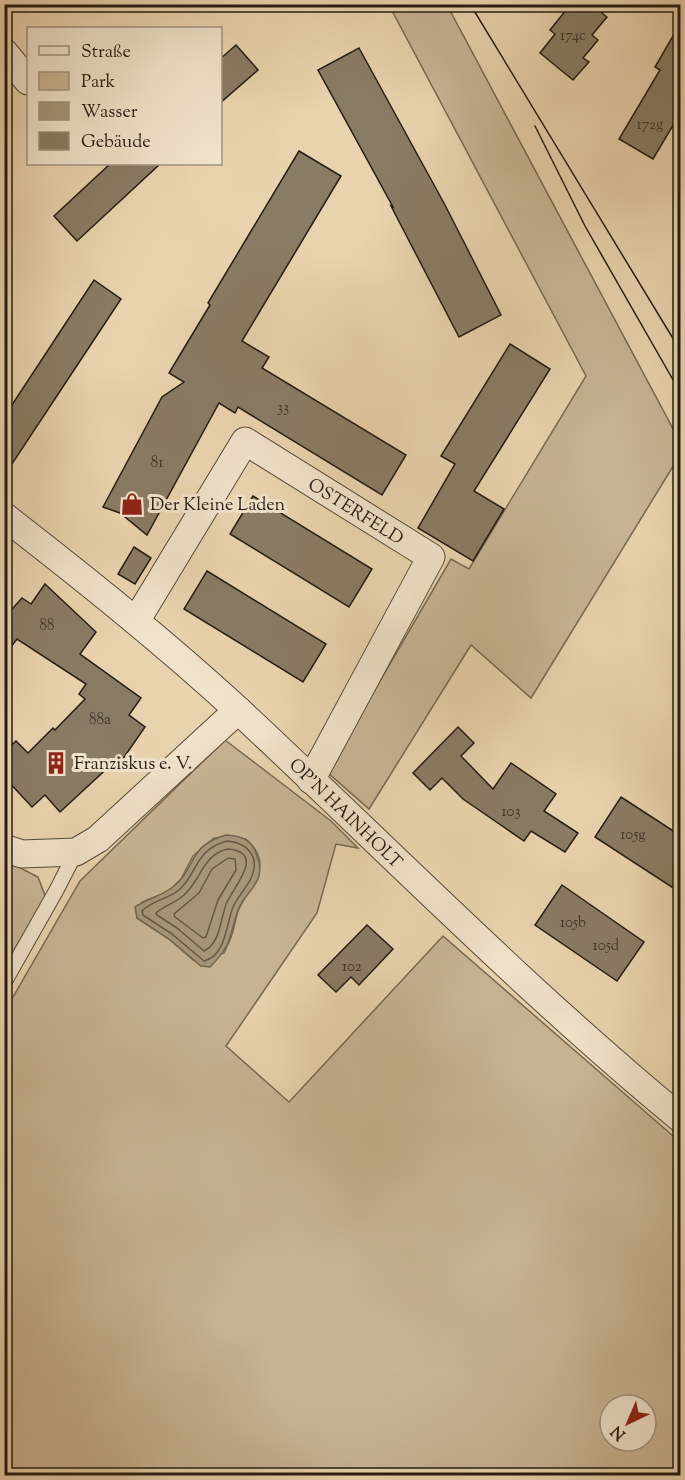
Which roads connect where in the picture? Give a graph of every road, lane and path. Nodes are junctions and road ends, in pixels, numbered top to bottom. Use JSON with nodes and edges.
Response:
{"nodes":[{"id":1,"x":4,"y":52,"type":"edge"},
{"id":2,"x":27,"y":80,"type":"edge"},
{"id":3,"x":4,"y":516,"type":"edge"},
{"id":4,"x":136,"y":621,"type":"junction"},
{"id":5,"x":238,"y":710,"type":"junction"},
{"id":6,"x":311,"y":780,"type":"junction"},
{"id":7,"x":4,"y":848,"type":"edge"},
{"id":8,"x":76,"y":852,"type":"junction"},
{"id":9,"x":4,"y":983,"type":"edge"},
{"id":10,"x":681,"y":1118,"type":"edge"}],
"edges":[{"from":1,"to":2,"type":"street"},
{"from":3,"to":4,"type":"street","name":"OP'N HAINHOLT"},
{"from":4,"to":5,"type":"street","name":"OP'N HAINHOLT"},
{"from":4,"to":6,"type":"street","name":"OSTERFELD"},
{"from":5,"to":6,"type":"street","name":"OP'N HAINHOLT"},
{"from":5,"to":8,"type":"street"},
{"from":6,"to":10,"type":"street","name":"OP'N HAINHOLT"},
{"from":7,"to":8,"type":"street"},
{"from":8,"to":9,"type":"lane"}]}
